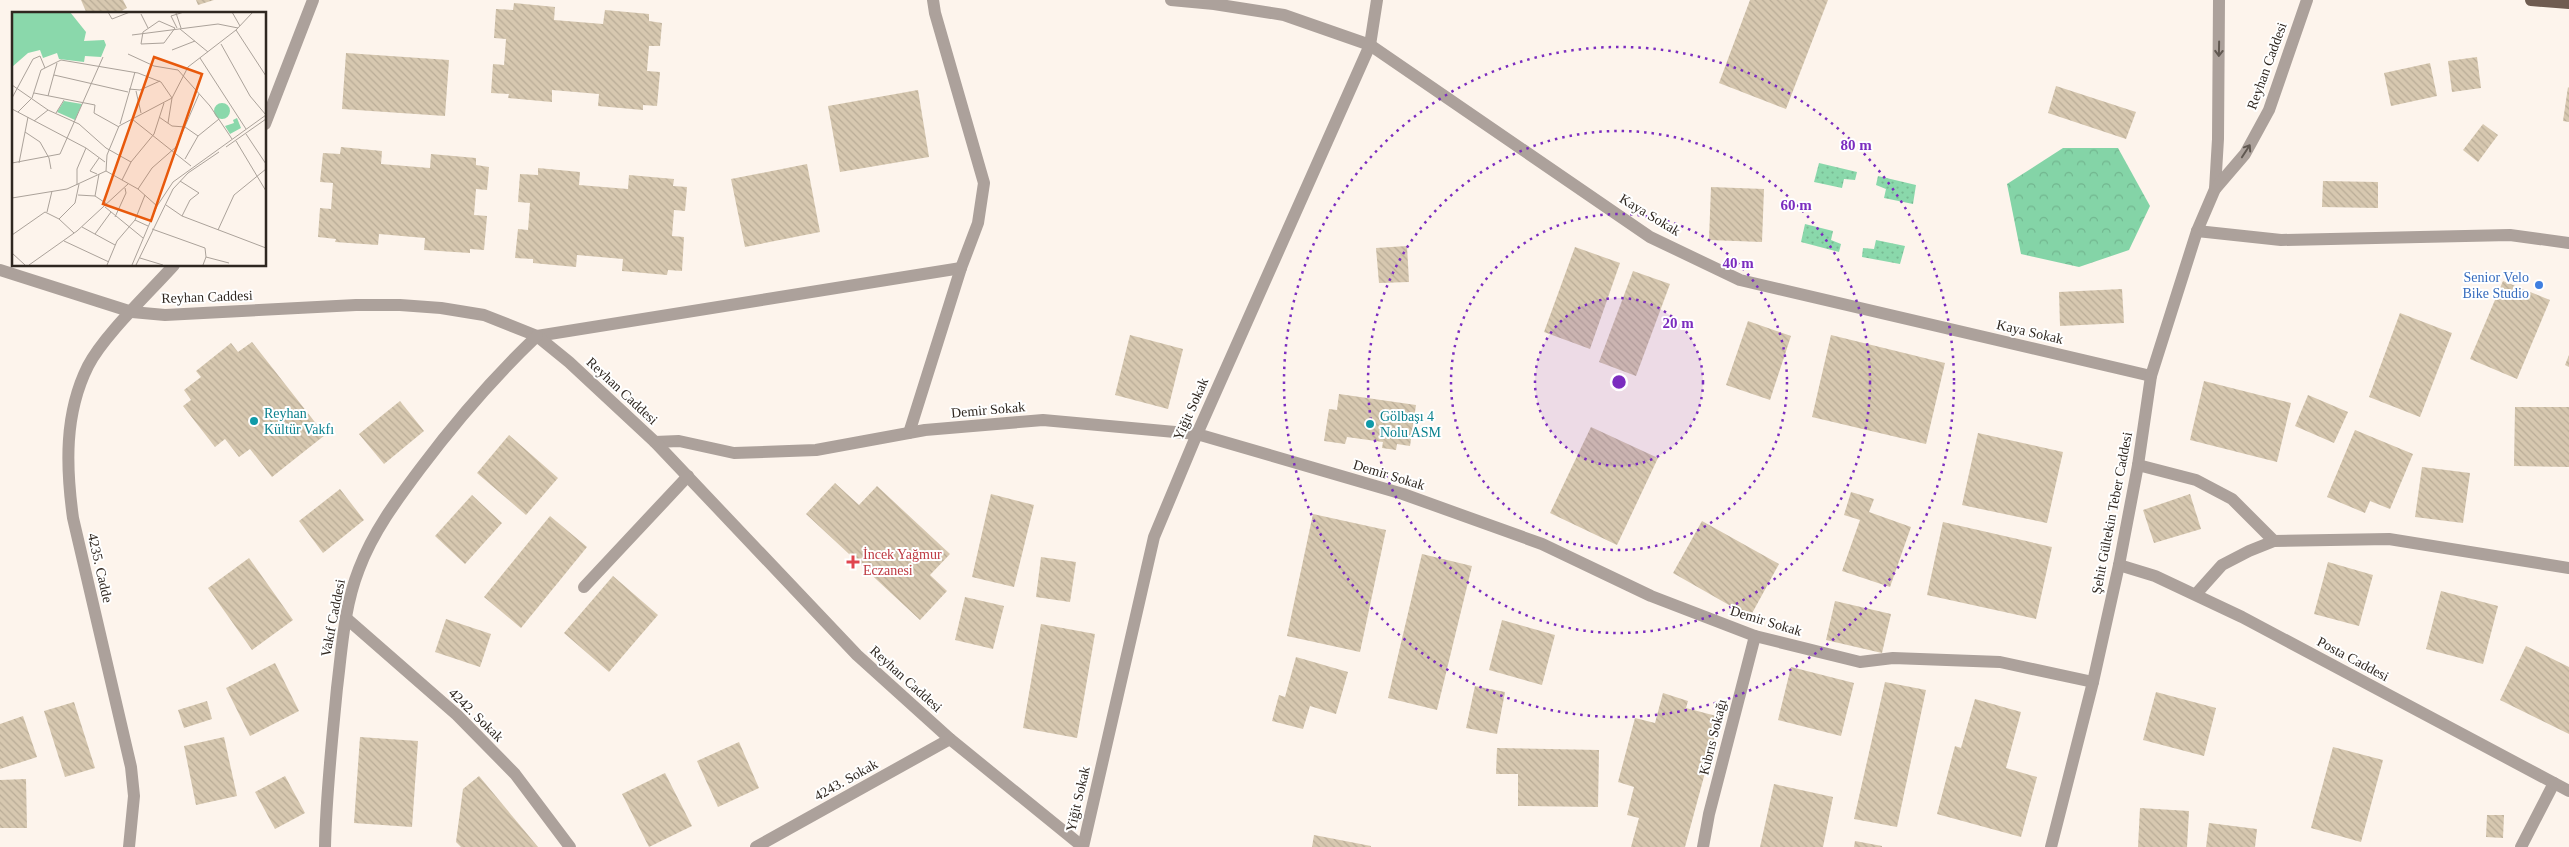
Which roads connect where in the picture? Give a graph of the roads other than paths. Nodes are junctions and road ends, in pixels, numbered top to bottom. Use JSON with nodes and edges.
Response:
{"nodes":[{"id":1,"x":313,"y":0,"type":"edge"},
{"id":2,"x":934,"y":0,"type":"edge"},
{"id":3,"x":1171,"y":0,"type":"edge"},
{"id":4,"x":1377,"y":0,"type":"edge"},
{"id":5,"x":2219,"y":0,"type":"edge"},
{"id":6,"x":2307,"y":0,"type":"edge"},
{"id":7,"x":2531,"y":0,"type":"edge"},
{"id":8,"x":2569,"y":3,"type":"edge"},
{"id":9,"x":1370,"y":45,"type":"junction"},
{"id":10,"x":266,"y":121,"type":"edge"},
{"id":11,"x":2215,"y":189,"type":"junction"},
{"id":12,"x":2197,"y":231,"type":"junction"},
{"id":13,"x":2569,"y":243,"type":"edge"},
{"id":14,"x":173,"y":266,"type":"edge"},
{"id":15,"x":961,"y":268,"type":"junction"},
{"id":16,"x":0,"y":270,"type":"edge"},
{"id":17,"x":132,"y":312,"type":"junction"},
{"id":18,"x":537,"y":336,"type":"junction"},
{"id":19,"x":2151,"y":376,"type":"junction"},
{"id":20,"x":909,"y":433,"type":"junction"},
{"id":21,"x":1197,"y":434,"type":"junction"},
{"id":22,"x":655,"y":442,"type":"junction"},
{"id":23,"x":2138,"y":465,"type":"junction"},
{"id":24,"x":688,"y":476,"type":"junction"},
{"id":25,"x":2274,"y":541,"type":"junction"},
{"id":26,"x":2119,"y":565,"type":"junction"},
{"id":27,"x":2569,"y":568,"type":"edge"},
{"id":28,"x":584,"y":587,"type":"dead end"},
{"id":29,"x":2196,"y":594,"type":"junction"},
{"id":30,"x":346,"y":618,"type":"junction"},
{"id":31,"x":1755,"y":636,"type":"junction"},
{"id":32,"x":2093,"y":682,"type":"junction"},
{"id":33,"x":950,"y":739,"type":"junction"},
{"id":34,"x":2554,"y":783,"type":"junction"},
{"id":35,"x":2569,"y":791,"type":"edge"},
{"id":36,"x":129,"y":847,"type":"edge"},
{"id":37,"x":325,"y":847,"type":"edge"},
{"id":38,"x":570,"y":847,"type":"edge"},
{"id":39,"x":756,"y":847,"type":"edge"},
{"id":40,"x":1083,"y":847,"type":"edge"},
{"id":41,"x":1703,"y":847,"type":"edge"},
{"id":42,"x":2051,"y":847,"type":"edge"},
{"id":43,"x":2521,"y":847,"type":"edge"}],
"edges":[{"from":1,"to":10,"type":"street"},
{"from":2,"to":15,"type":"street"},
{"from":3,"to":9,"type":"street","name":"Kaya Sokak"},
{"from":4,"to":9,"type":"street","name":"Yiğit Sokak"},
{"from":5,"to":11,"type":"street","one_way":true},
{"from":11,"to":6,"type":"street","name":"Reyhan Caddesi","one_way":true},
{"from":7,"to":8,"type":"main road"},
{"from":9,"to":19,"type":"street","name":"Kaya Sokak"},
{"from":9,"to":21,"type":"street","name":"Yiğit Sokak"},
{"from":11,"to":12,"type":"street","name":"Şehit Gültekin Teber Caddesi"},
{"from":12,"to":13,"type":"street"},
{"from":12,"to":19,"type":"street","name":"Şehit Gültekin Teber Caddesi"},
{"from":14,"to":17,"type":"street","name":"4235. Cadde"},
{"from":15,"to":18,"type":"street"},
{"from":15,"to":20,"type":"street"},
{"from":16,"to":17,"type":"street","name":"Reyhan Caddesi"},
{"from":17,"to":18,"type":"street","name":"Reyhan Caddesi"},
{"from":17,"to":36,"type":"street","name":"4235. Cadde"},
{"from":18,"to":22,"type":"street","name":"Reyhan Caddesi"},
{"from":18,"to":30,"type":"street","name":"Vakıf Caddesi"},
{"from":19,"to":23,"type":"street","name":"Şehit Gültekin Teber Caddesi"},
{"from":20,"to":21,"type":"street","name":"Demir Sokak"},
{"from":20,"to":22,"type":"street","name":"Demir Sokak"},
{"from":21,"to":31,"type":"street","name":"Demir Sokak"},
{"from":21,"to":40,"type":"street","name":"Yiğit Sokak"},
{"from":22,"to":24,"type":"street","name":"Reyhan Caddesi"},
{"from":23,"to":25,"type":"street"},
{"from":23,"to":26,"type":"street","name":"Şehit Gültekin Teber Caddesi"},
{"from":24,"to":28,"type":"street"},
{"from":24,"to":33,"type":"street","name":"Reyhan Caddesi"},
{"from":25,"to":27,"type":"street"},
{"from":25,"to":29,"type":"street"},
{"from":26,"to":29,"type":"street","name":"Posta Caddesi"},
{"from":26,"to":32,"type":"street","name":"Şehit Gültekin Teber Caddesi"},
{"from":29,"to":34,"type":"street","name":"Posta Caddesi"},
{"from":30,"to":37,"type":"street","name":"Vakıf Caddesi"},
{"from":30,"to":38,"type":"street","name":"4242. Sokak"},
{"from":31,"to":32,"type":"street","name":"Demir Sokak"},
{"from":31,"to":41,"type":"street","name":"Kıbrıs Sokağı"},
{"from":32,"to":42,"type":"street","name":"Şehit Gültekin Teber Caddesi"},
{"from":33,"to":39,"type":"street","name":"4243. Sokak"},
{"from":33,"to":40,"type":"street","name":"Reyhan Caddesi"},
{"from":34,"to":35,"type":"street","name":"Posta Caddesi"},
{"from":34,"to":43,"type":"street"}]}
